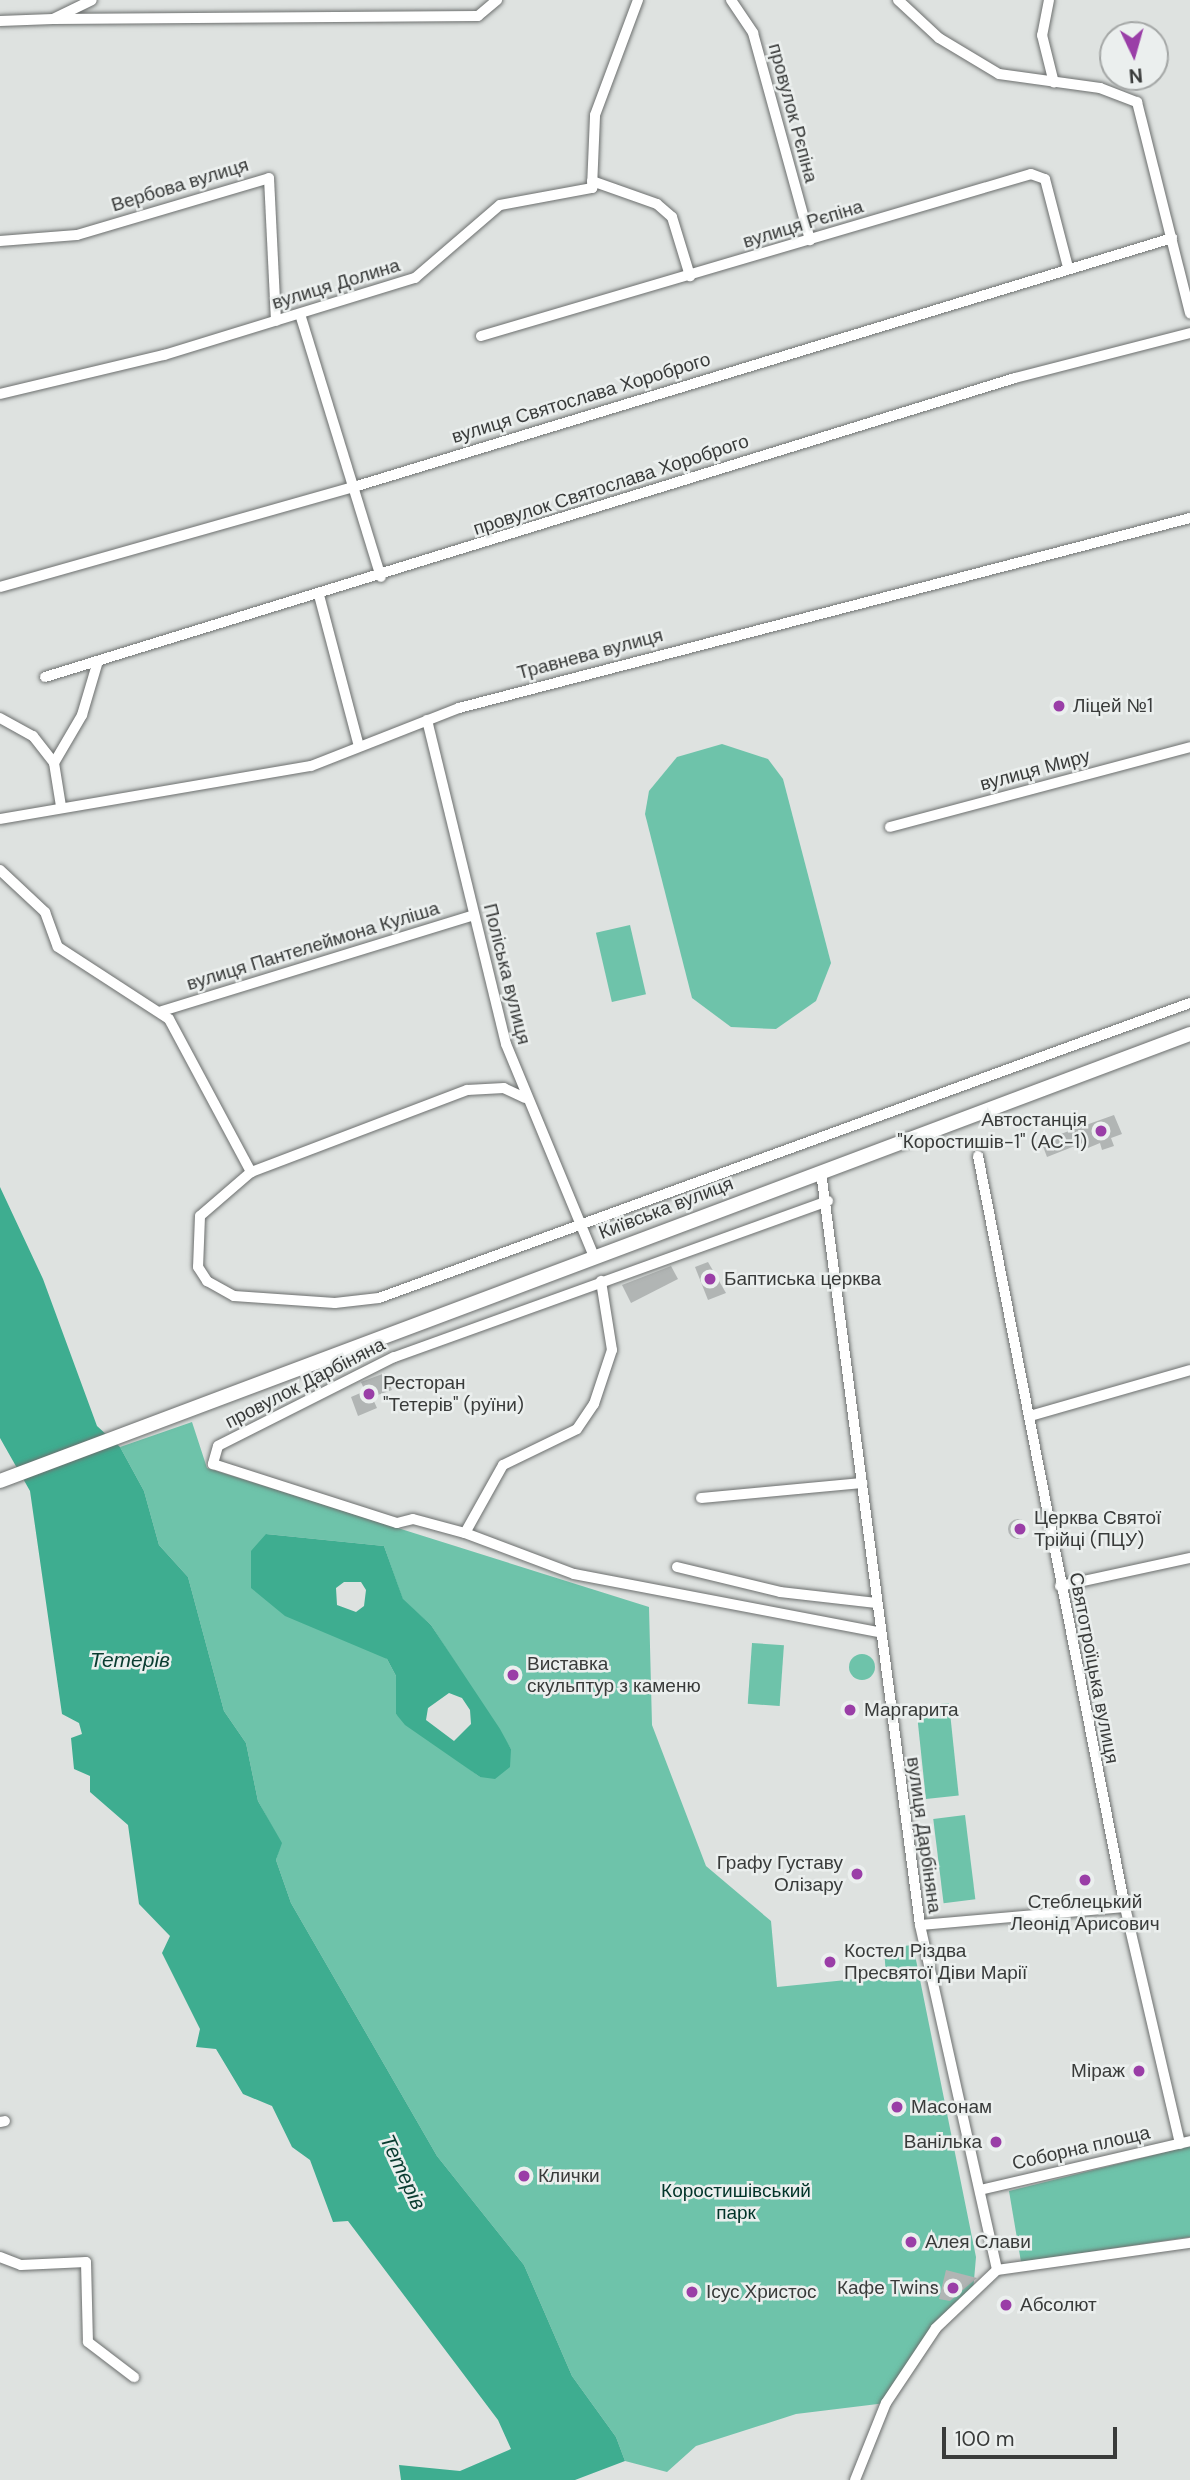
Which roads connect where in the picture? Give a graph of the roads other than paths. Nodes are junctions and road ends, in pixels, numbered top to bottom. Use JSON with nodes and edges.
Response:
{"nodes":[{"id":1,"x":92,"y":0,"type":"edge"},
{"id":2,"x":497,"y":0,"type":"edge"},
{"id":3,"x":638,"y":0,"type":"edge"},
{"id":4,"x":731,"y":0,"type":"edge"},
{"id":5,"x":898,"y":0,"type":"edge"},
{"id":6,"x":1049,"y":0,"type":"edge"},
{"id":7,"x":53,"y":19,"type":"junction"},
{"id":8,"x":0,"y":21,"type":"edge"},
{"id":9,"x":1054,"y":83,"type":"junction"},
{"id":10,"x":592,"y":181,"type":"junction"},
{"id":11,"x":1171,"y":238,"type":"junction"},
{"id":12,"x":810,"y":240,"type":"junction"},
{"id":13,"x":0,"y":242,"type":"edge"},
{"id":14,"x":1068,"y":267,"type":"junction"},
{"id":15,"x":690,"y":276,"type":"junction"},
{"id":16,"x":1190,"y":313,"type":"edge"},
{"id":17,"x":300,"y":314,"type":"junction"},
{"id":18,"x":276,"y":321,"type":"junction"},
{"id":19,"x":1190,"y":334,"type":"edge"},
{"id":20,"x":481,"y":336,"type":"dead end"},
{"id":21,"x":0,"y":394,"type":"edge"},
{"id":22,"x":357,"y":486,"type":"junction"},
{"id":23,"x":1190,"y":517,"type":"edge"},
{"id":24,"x":381,"y":577,"type":"junction"},
{"id":25,"x":0,"y":587,"type":"edge"},
{"id":26,"x":319,"y":596,"type":"junction"},
{"id":27,"x":98,"y":661,"type":"junction"},
{"id":28,"x":45,"y":677,"type":"dead end"},
{"id":29,"x":0,"y":718,"type":"edge"},
{"id":30,"x":427,"y":720,"type":"junction"},
{"id":31,"x":359,"y":746,"type":"junction"},
{"id":32,"x":1190,"y":747,"type":"edge"},
{"id":33,"x":54,"y":763,"type":"junction"},
{"id":34,"x":61,"y":806,"type":"junction"},
{"id":35,"x":0,"y":819,"type":"edge"},
{"id":36,"x":890,"y":827,"type":"dead end"},
{"id":37,"x":0,"y":870,"type":"edge"},
{"id":38,"x":474,"y":915,"type":"junction"},
{"id":39,"x":1190,"y":1003,"type":"edge"},
{"id":40,"x":162,"y":1011,"type":"junction"},
{"id":41,"x":1190,"y":1034,"type":"edge"},
{"id":42,"x":525,"y":1098,"type":"junction"},
{"id":43,"x":978,"y":1156,"type":"dead end"},
{"id":44,"x":251,"y":1172,"type":"junction"},
{"id":45,"x":821,"y":1172,"type":"junction"},
{"id":46,"x":828,"y":1201,"type":"junction"},
{"id":47,"x":580,"y":1227,"type":"junction"},
{"id":48,"x":594,"y":1256,"type":"junction"},
{"id":49,"x":601,"y":1281,"type":"junction"},
{"id":50,"x":1190,"y":1370,"type":"edge"},
{"id":51,"x":1030,"y":1416,"type":"junction"},
{"id":52,"x":0,"y":1481,"type":"edge"},
{"id":53,"x":862,"y":1483,"type":"junction"},
{"id":54,"x":701,"y":1498,"type":"dead end"},
{"id":55,"x":465,"y":1534,"type":"junction"},
{"id":56,"x":1190,"y":1558,"type":"edge"},
{"id":57,"x":677,"y":1567,"type":"dead end"},
{"id":58,"x":1060,"y":1586,"type":"junction"},
{"id":59,"x":876,"y":1603,"type":"junction"},
{"id":60,"x":879,"y":1632,"type":"junction"},
{"id":61,"x":1125,"y":1908,"type":"junction"},
{"id":62,"x":920,"y":1925,"type":"junction"},
{"id":63,"x":1185,"y":2142,"type":"edge"},
{"id":64,"x":980,"y":2190,"type":"junction"},
{"id":65,"x":1190,"y":2243,"type":"edge"},
{"id":66,"x":0,"y":2257,"type":"edge"},
{"id":67,"x":997,"y":2270,"type":"junction"},
{"id":68,"x":134,"y":2377,"type":"dead end"},
{"id":69,"x":855,"y":2480,"type":"edge"}],
"edges":[{"from":1,"to":7,"type":"street"},
{"from":2,"to":7,"type":"street"},
{"from":3,"to":10,"type":"street"},
{"from":4,"to":12,"type":"street","name":"провулок Рєпіна"},
{"from":5,"to":9,"type":"street"},
{"from":6,"to":9,"type":"street"},
{"from":7,"to":8,"type":"street"},
{"from":9,"to":11,"type":"street"},
{"from":10,"to":15,"type":"street"},
{"from":10,"to":17,"type":"street","name":"вулиця Долина"},
{"from":11,"to":14,"type":"street","name":"вулиця Святослава Хороброго"},
{"from":11,"to":16,"type":"street"},
{"from":12,"to":14,"type":"street","name":"вулиця Рєпіна"},
{"from":12,"to":15,"type":"street","name":"вулиця Рєпіна"},
{"from":13,"to":18,"type":"street","name":"Вербова вулиця"},
{"from":14,"to":22,"type":"street","name":"вулиця Святослава Хороброго"},
{"from":15,"to":20,"type":"street","name":"вулиця Рєпіна"},
{"from":17,"to":18,"type":"street","name":"вулиця Долина"},
{"from":17,"to":22,"type":"street"},
{"from":18,"to":21,"type":"street","name":"вулиця Долина"},
{"from":19,"to":24,"type":"street","name":"провулок Святослава Хороброго"},
{"from":22,"to":24,"type":"street"},
{"from":22,"to":25,"type":"street","name":"вулиця Святослава Хороброго"},
{"from":23,"to":30,"type":"street","name":"Травнева вулиця"},
{"from":24,"to":26,"type":"street","name":"провулок Святослава Хороброго"},
{"from":26,"to":27,"type":"street","name":"провулок Святослава Хороброго"},
{"from":26,"to":31,"type":"street"},
{"from":27,"to":28,"type":"street","name":"провулок Святослава Хороброго"},
{"from":27,"to":33,"type":"street"},
{"from":29,"to":33,"type":"street"},
{"from":30,"to":31,"type":"street","name":"Травнева вулиця"},
{"from":30,"to":38,"type":"street","name":"Поліська вулиця"},
{"from":31,"to":34,"type":"street","name":"Травнева вулиця"},
{"from":32,"to":36,"type":"street","name":"вулиця Миру"},
{"from":33,"to":34,"type":"street"},
{"from":34,"to":35,"type":"street","name":"Травнева вулиця"},
{"from":37,"to":40,"type":"street"},
{"from":38,"to":40,"type":"street","name":"вулиця Пантелеймона Куліша"},
{"from":38,"to":42,"type":"street","name":"Поліська вулиця"},
{"from":39,"to":47,"type":"street","name":"Київська вулиця"},
{"from":40,"to":44,"type":"street"},
{"from":41,"to":45,"type":"main road","name":"Київська вулиця"},
{"from":42,"to":44,"type":"street","name":"Київська вулиця"},
{"from":42,"to":47,"type":"street","name":"Поліська вулиця"},
{"from":43,"to":51,"type":"street","name":"Святотроїцька вулиця"},
{"from":44,"to":47,"type":"street","name":"Київська вулиця"},
{"from":45,"to":46,"type":"street","name":"вулиця Дарбіняна"},
{"from":45,"to":48,"type":"main road","name":"Київська вулиця"},
{"from":46,"to":49,"type":"street"},
{"from":46,"to":53,"type":"street","name":"вулиця Дарбіняна"},
{"from":47,"to":48,"type":"street","name":"Поліська вулиця"},
{"from":48,"to":52,"type":"main road","name":"Київська вулиця"},
{"from":49,"to":55,"type":"street"},
{"from":49,"to":55,"type":"street","name":"провулок Дарбіняна"},
{"from":50,"to":51,"type":"street"},
{"from":51,"to":58,"type":"street","name":"Святотроїцька вулиця"},
{"from":53,"to":54,"type":"street"},
{"from":53,"to":59,"type":"street","name":"вулиця Дарбіняна"},
{"from":55,"to":60,"type":"street","name":"провулок Дарбіняна"},
{"from":56,"to":58,"type":"street"},
{"from":57,"to":59,"type":"street"},
{"from":58,"to":61,"type":"street","name":"Святотроїцька вулиця"},
{"from":59,"to":60,"type":"street","name":"вулиця Дарбіняна"},
{"from":60,"to":62,"type":"street","name":"вулиця Дарбіняна"},
{"from":61,"to":62,"type":"street"},
{"from":61,"to":63,"type":"street","name":"Святотроїцька вулиця"},
{"from":62,"to":64,"type":"street","name":"вулиця Дарбіняна"},
{"from":63,"to":64,"type":"street","name":"Соборна площа"},
{"from":64,"to":67,"type":"street","name":"вулиця Дарбіняна"},
{"from":65,"to":67,"type":"street"},
{"from":66,"to":68,"type":"street"},
{"from":67,"to":69,"type":"street"}]}
